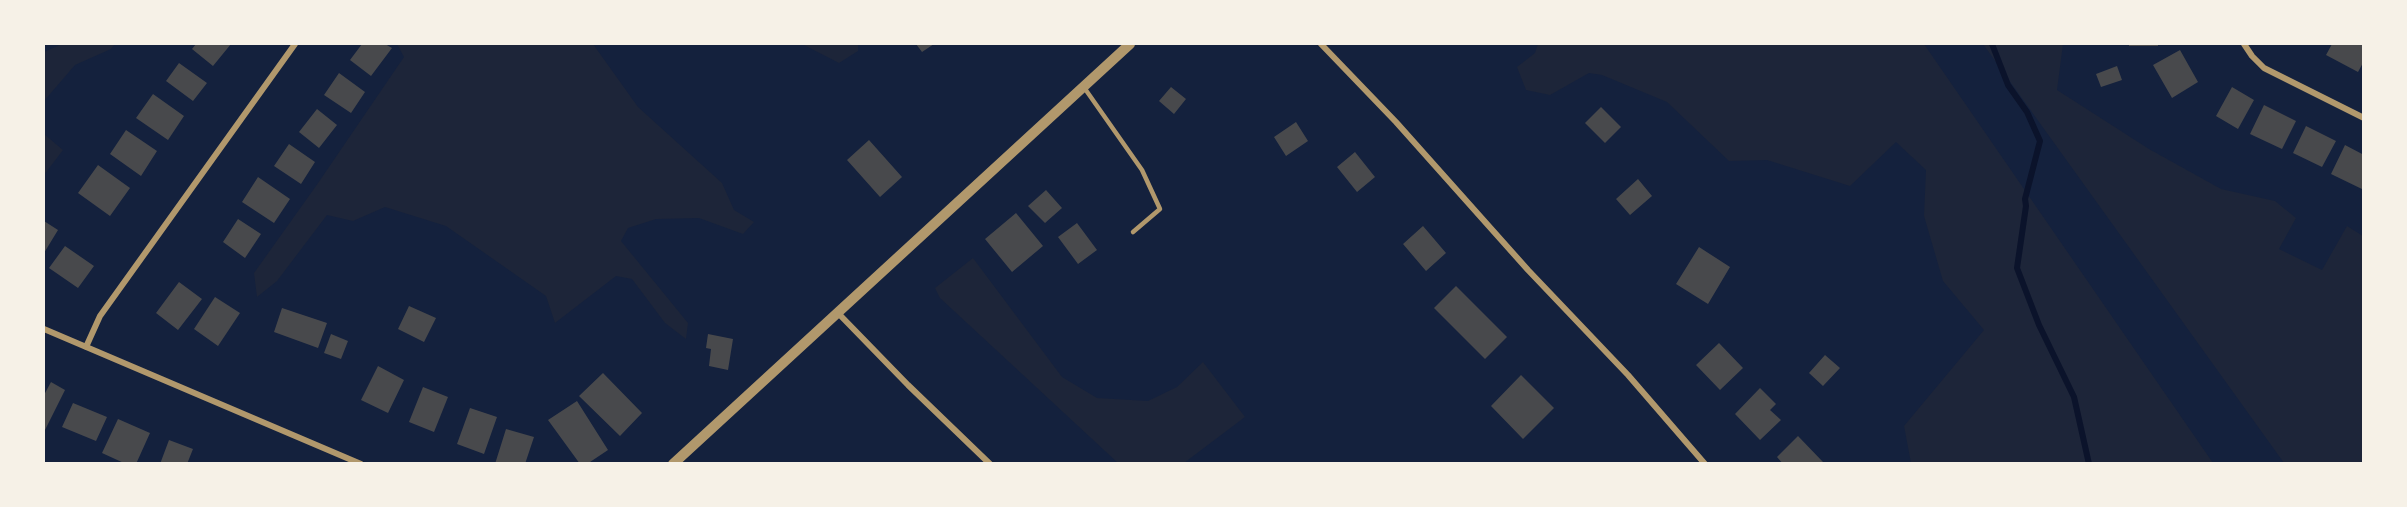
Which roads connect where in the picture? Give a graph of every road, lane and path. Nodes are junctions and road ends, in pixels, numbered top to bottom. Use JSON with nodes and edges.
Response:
{"nodes":[{"id":1,"x":295,"y":44,"type":"edge"},
{"id":2,"x":1130,"y":44,"type":"edge"},
{"id":3,"x":1322,"y":44,"type":"edge"},
{"id":4,"x":2244,"y":44,"type":"edge"},
{"id":5,"x":1083,"y":86,"type":"junction"},
{"id":6,"x":2364,"y":118,"type":"edge"},
{"id":7,"x":1133,"y":232,"type":"dead end"},
{"id":8,"x":837,"y":312,"type":"junction"},
{"id":9,"x":44,"y":329,"type":"edge"},
{"id":10,"x":86,"y":347,"type":"junction"},
{"id":11,"x":361,"y":464,"type":"edge"},
{"id":12,"x":673,"y":464,"type":"edge"},
{"id":13,"x":990,"y":464,"type":"edge"},
{"id":14,"x":1705,"y":464,"type":"edge"}],
"edges":[{"from":1,"to":10,"type":"street"},
{"from":2,"to":5,"type":"street"},
{"from":3,"to":14,"type":"street"},
{"from":4,"to":6,"type":"street"},
{"from":5,"to":7,"type":"lane"},
{"from":5,"to":8,"type":"street"},
{"from":8,"to":12,"type":"street"},
{"from":8,"to":13,"type":"street"},
{"from":9,"to":10,"type":"street"},
{"from":10,"to":11,"type":"street"}]}
